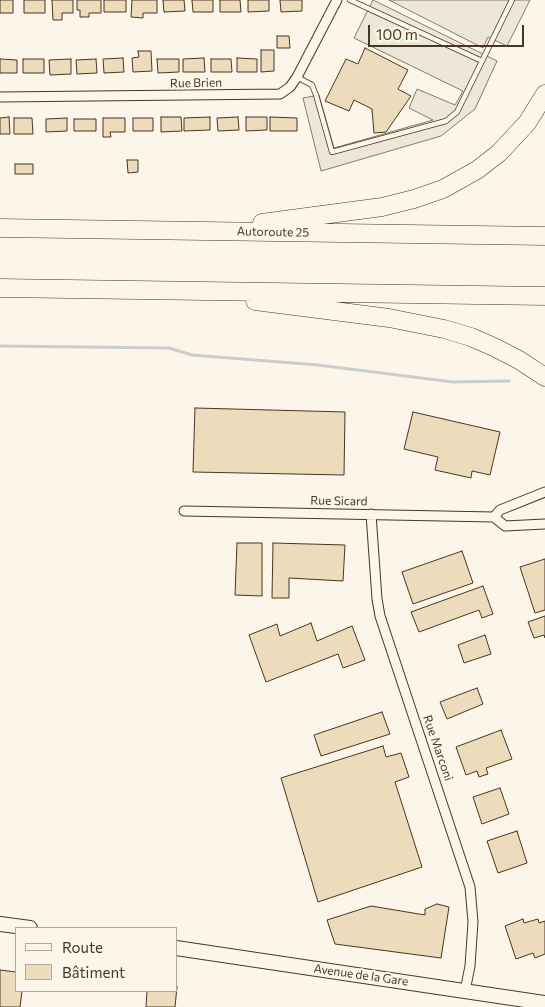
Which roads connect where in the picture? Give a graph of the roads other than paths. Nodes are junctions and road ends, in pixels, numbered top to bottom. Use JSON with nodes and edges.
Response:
{"nodes":[{"id":1,"x":337,"y":0,"type":"edge"},
{"id":2,"x":350,"y":0,"type":"edge"},
{"id":3,"x":512,"y":0,"type":"edge"},
{"id":4,"x":482,"y":62,"type":"junction"},
{"id":5,"x":297,"y":78,"type":"junction"},
{"id":6,"x":545,"y":94,"type":"edge"},
{"id":7,"x":0,"y":97,"type":"edge"},
{"id":8,"x":0,"y":228,"type":"edge"},
{"id":9,"x":199,"y":231,"type":"junction"},
{"id":10,"x":545,"y":236,"type":"edge"},
{"id":11,"x":0,"y":288,"type":"edge"},
{"id":12,"x":175,"y":291,"type":"junction"},
{"id":13,"x":545,"y":296,"type":"edge"},
{"id":14,"x":545,"y":377,"type":"edge"},
{"id":15,"x":545,"y":492,"type":"edge"},
{"id":16,"x":184,"y":511,"type":"dead end"},
{"id":17,"x":371,"y":514,"type":"junction"},
{"id":18,"x":494,"y":517,"type":"junction"},
{"id":19,"x":545,"y":524,"type":"edge"},
{"id":20,"x":0,"y":924,"type":"edge"},
{"id":21,"x":22,"y":927,"type":"edge"},
{"id":22,"x":178,"y":948,"type":"edge"},
{"id":23,"x":465,"y":990,"type":"junction"},
{"id":24,"x":545,"y":1003,"type":"edge"}],
"edges":[{"from":1,"to":5,"type":"street","name":"Rue Brien"},
{"from":2,"to":4,"type":"lane"},
{"from":3,"to":4,"type":"lane"},
{"from":4,"to":5,"type":"lane"},
{"from":5,"to":7,"type":"street","name":"Rue Brien"},
{"from":6,"to":9,"type":"highway"},
{"from":8,"to":9,"type":"highway","name":"Autoroute 25"},
{"from":9,"to":10,"type":"highway","name":"Autoroute 25"},
{"from":11,"to":12,"type":"highway"},
{"from":12,"to":13,"type":"highway"},
{"from":12,"to":14,"type":"highway"},
{"from":15,"to":18,"type":"street"},
{"from":16,"to":17,"type":"street","name":"Rue Sicard"},
{"from":17,"to":18,"type":"street","name":"Rue Sicard"},
{"from":17,"to":23,"type":"street","name":"Rue Marconi"},
{"from":18,"to":19,"type":"street","name":"Rue Sicard"},
{"from":20,"to":21,"type":"street"},
{"from":22,"to":23,"type":"street","name":"Avenue de la Gare"},
{"from":23,"to":24,"type":"street","name":"Avenue de la Gare"}]}
